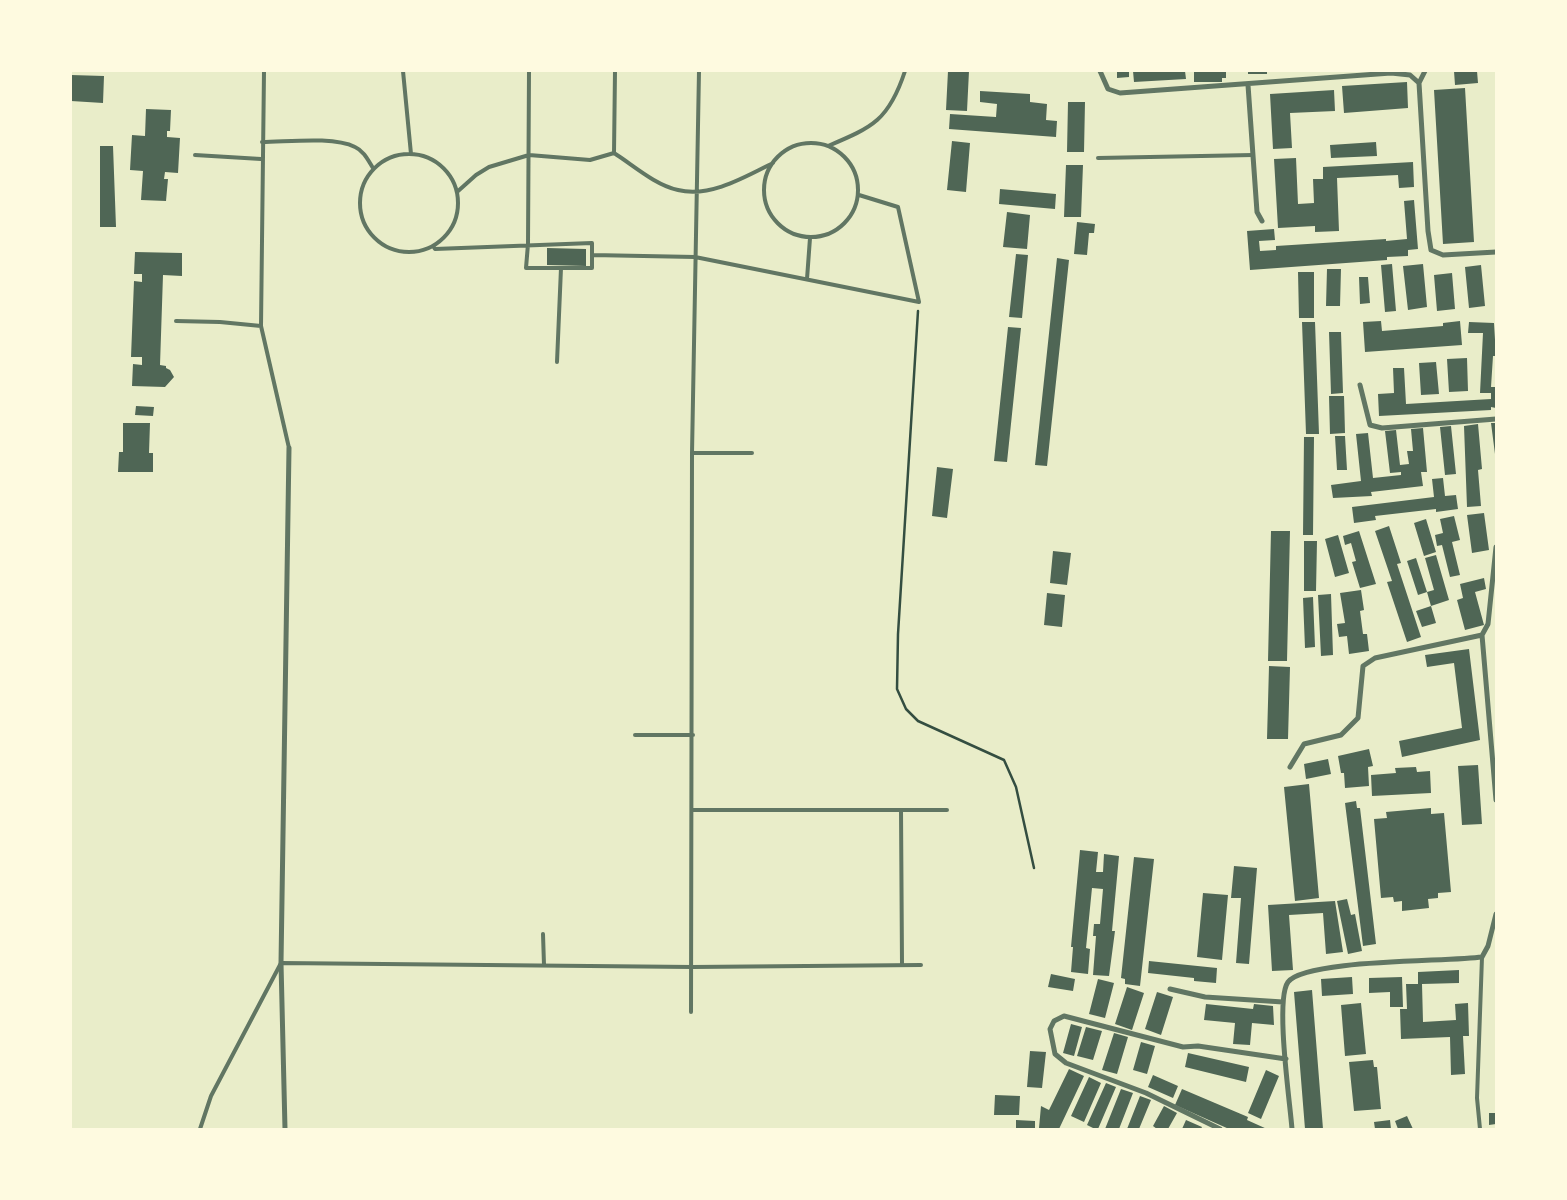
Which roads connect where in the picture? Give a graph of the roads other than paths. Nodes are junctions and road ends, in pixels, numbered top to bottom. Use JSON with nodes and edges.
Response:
{"nodes":[{"id":1,"x":264,"y":71,"type":"edge"},
{"id":2,"x":403,"y":71,"type":"edge"},
{"id":3,"x":529,"y":71,"type":"edge"},
{"id":4,"x":615,"y":71,"type":"edge"},
{"id":5,"x":699,"y":71,"type":"edge"},
{"id":6,"x":905,"y":71,"type":"edge"},
{"id":7,"x":1100,"y":71,"type":"edge"},
{"id":8,"x":1425,"y":71,"type":"edge"},
{"id":9,"x":1420,"y":82,"type":"junction"},
{"id":10,"x":1248,"y":85,"type":"junction"},
{"id":11,"x":262,"y":142,"type":"junction"},
{"id":12,"x":828,"y":146,"type":"junction"},
{"id":13,"x":614,"y":153,"type":"junction"},
{"id":14,"x":411,"y":154,"type":"junction"},
{"id":15,"x":195,"y":155,"type":"dead end"},
{"id":16,"x":529,"y":156,"type":"junction"},
{"id":17,"x":1253,"y":156,"type":"junction"},
{"id":18,"x":1098,"y":158,"type":"dead end"},
{"id":19,"x":261,"y":159,"type":"junction"},
{"id":20,"x":773,"y":163,"type":"junction"},
{"id":21,"x":373,"y":168,"type":"junction"},
{"id":22,"x":457,"y":192,"type":"junction"},
{"id":23,"x":697,"y":192,"type":"junction"},
{"id":24,"x":859,"y":195,"type":"junction"},
{"id":25,"x":1262,"y":221,"type":"dead end"},
{"id":26,"x":810,"y":238,"type":"junction"},
{"id":27,"x":528,"y":244,"type":"junction"},
{"id":28,"x":433,"y":246,"type":"junction"},
{"id":29,"x":1496,"y":252,"type":"edge"},
{"id":30,"x":592,"y":255,"type":"junction"},
{"id":31,"x":695,"y":257,"type":"junction"},
{"id":32,"x":561,"y":268,"type":"junction"},
{"id":33,"x":807,"y":279,"type":"junction"},
{"id":34,"x":176,"y":322,"type":"dead end"},
{"id":35,"x":261,"y":326,"type":"junction"},
{"id":36,"x":557,"y":362,"type":"dead end"},
{"id":37,"x":1360,"y":385,"type":"dead end"},
{"id":38,"x":1496,"y":419,"type":"edge"},
{"id":39,"x":289,"y":448,"type":"joint"},
{"id":40,"x":692,"y":453,"type":"junction"},
{"id":41,"x":752,"y":454,"type":"dead end"},
{"id":42,"x":1496,"y":547,"type":"edge"},
{"id":43,"x":1482,"y":635,"type":"junction"},
{"id":44,"x":635,"y":735,"type":"dead end"},
{"id":45,"x":693,"y":735,"type":"junction"},
{"id":46,"x":1290,"y":767,"type":"dead end"},
{"id":47,"x":1496,"y":800,"type":"edge"},
{"id":48,"x":693,"y":810,"type":"junction"},
{"id":49,"x":901,"y":810,"type":"junction"},
{"id":50,"x":947,"y":810,"type":"dead end"},
{"id":51,"x":1496,"y":914,"type":"edge"},
{"id":52,"x":543,"y":934,"type":"dead end"},
{"id":53,"x":1482,"y":957,"type":"junction"},
{"id":54,"x":281,"y":963,"type":"junction"},
{"id":55,"x":902,"y":964,"type":"junction"},
{"id":56,"x":921,"y":965,"type":"dead end"},
{"id":57,"x":544,"y":966,"type":"junction"},
{"id":58,"x":692,"y":967,"type":"junction"},
{"id":59,"x":1170,"y":989,"type":"dead end"},
{"id":60,"x":1283,"y":1002,"type":"junction"},
{"id":61,"x":691,"y":1012,"type":"dead end"},
{"id":62,"x":1286,"y":1060,"type":"junction"},
{"id":63,"x":200,"y":1129,"type":"edge"},
{"id":64,"x":285,"y":1129,"type":"edge"},
{"id":65,"x":1220,"y":1129,"type":"edge"},
{"id":66,"x":1292,"y":1129,"type":"edge"},
{"id":67,"x":1480,"y":1129,"type":"edge"}],
"edges":[{"from":1,"to":11,"type":"lane"},
{"from":2,"to":14,"type":"lane"},
{"from":3,"to":16,"type":"lane"},
{"from":4,"to":13,"type":"lane"},
{"from":5,"to":23,"type":"lane"},
{"from":6,"to":12,"type":"lane"},
{"from":7,"to":10,"type":"street"},
{"from":8,"to":9,"type":"street"},
{"from":9,"to":10,"type":"street"},
{"from":9,"to":29,"type":"street"},
{"from":10,"to":17,"type":"street"},
{"from":11,"to":19,"type":"lane"},
{"from":11,"to":21,"type":"lane"},
{"from":12,"to":20,"type":"lane"},
{"from":12,"to":24,"type":"lane"},
{"from":13,"to":16,"type":"lane"},
{"from":13,"to":23,"type":"lane"},
{"from":14,"to":21,"type":"lane"},
{"from":14,"to":22,"type":"lane"},
{"from":15,"to":19,"type":"lane"},
{"from":16,"to":22,"type":"lane"},
{"from":16,"to":27,"type":"lane"},
{"from":17,"to":18,"type":"lane"},
{"from":17,"to":25,"type":"street"},
{"from":19,"to":35,"type":"lane"},
{"from":20,"to":23,"type":"lane"},
{"from":20,"to":26,"type":"lane"},
{"from":21,"to":28,"type":"lane"},
{"from":22,"to":28,"type":"lane"},
{"from":23,"to":31,"type":"lane"},
{"from":24,"to":26,"type":"lane"},
{"from":24,"to":33,"type":"lane"},
{"from":26,"to":33,"type":"lane"},
{"from":27,"to":28,"type":"lane"},
{"from":27,"to":30,"type":"lane"},
{"from":27,"to":32,"type":"lane"},
{"from":30,"to":31,"type":"lane"},
{"from":30,"to":32,"type":"lane"},
{"from":31,"to":33,"type":"lane"},
{"from":31,"to":40,"type":"lane"},
{"from":32,"to":36,"type":"lane"},
{"from":34,"to":35,"type":"lane"},
{"from":35,"to":39,"type":"lane"},
{"from":37,"to":38,"type":"street"},
{"from":39,"to":54,"type":"street"},
{"from":40,"to":41,"type":"lane"},
{"from":40,"to":45,"type":"lane"},
{"from":42,"to":43,"type":"street"},
{"from":43,"to":46,"type":"street"},
{"from":43,"to":47,"type":"street"},
{"from":44,"to":45,"type":"lane"},
{"from":45,"to":48,"type":"lane"},
{"from":48,"to":49,"type":"lane"},
{"from":48,"to":58,"type":"lane"},
{"from":49,"to":50,"type":"lane"},
{"from":49,"to":55,"type":"lane"},
{"from":51,"to":53,"type":"street"},
{"from":52,"to":57,"type":"lane"},
{"from":53,"to":60,"type":"street"},
{"from":53,"to":67,"type":"lane"},
{"from":54,"to":57,"type":"lane"},
{"from":54,"to":63,"type":"lane"},
{"from":54,"to":64,"type":"street"},
{"from":55,"to":56,"type":"lane"},
{"from":55,"to":58,"type":"lane"},
{"from":57,"to":58,"type":"lane"},
{"from":58,"to":61,"type":"lane"},
{"from":59,"to":60,"type":"street"},
{"from":60,"to":62,"type":"street"},
{"from":62,"to":65,"type":"street"},
{"from":62,"to":66,"type":"street"}]}
